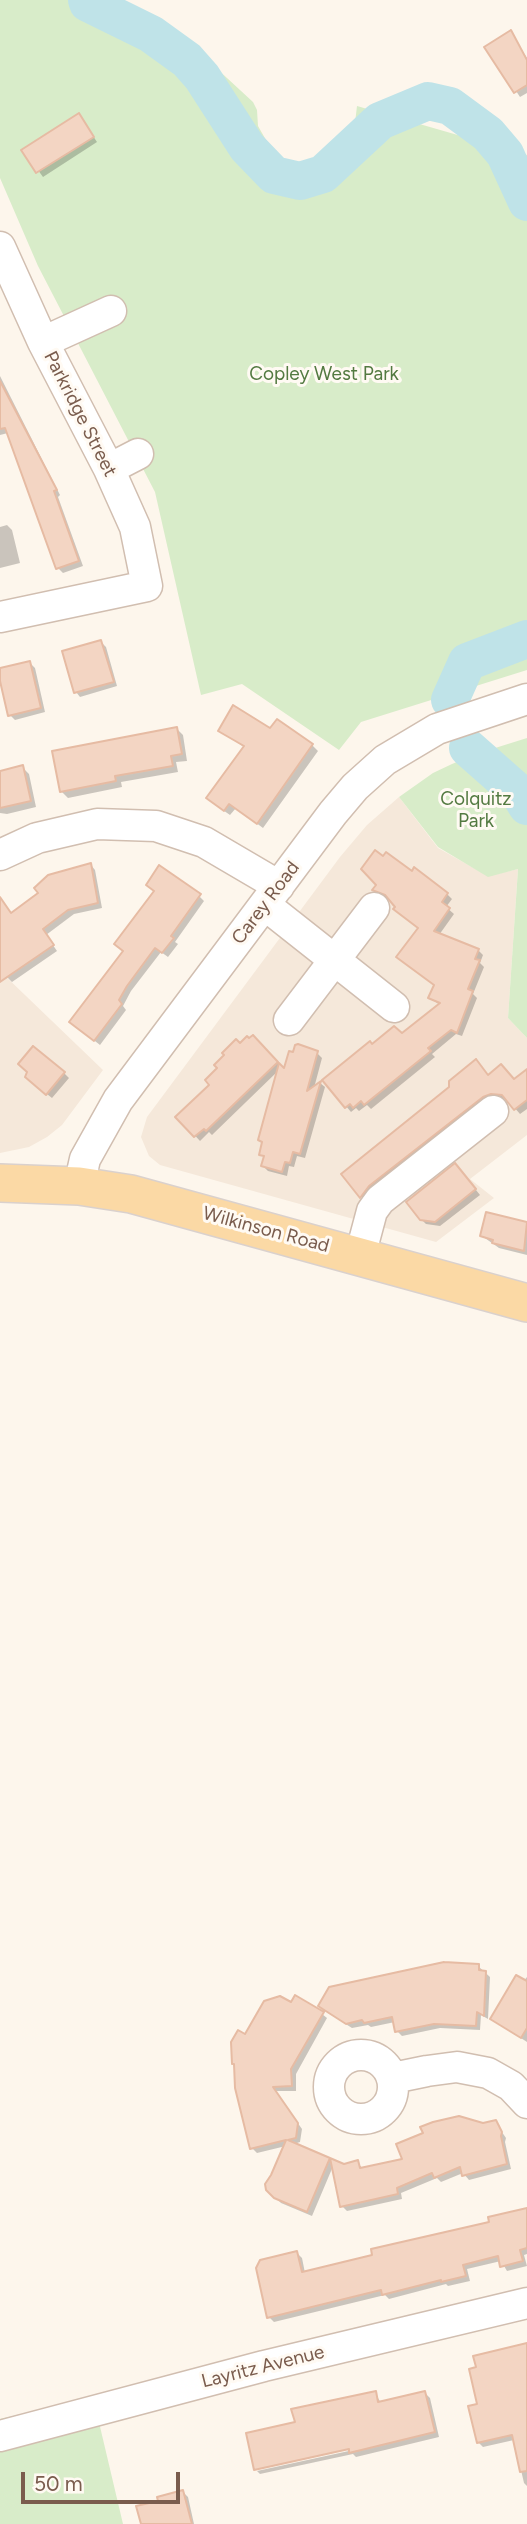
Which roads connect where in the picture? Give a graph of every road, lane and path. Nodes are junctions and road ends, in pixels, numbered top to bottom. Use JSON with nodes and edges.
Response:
{"nodes":[{"id":1,"x":0,"y":247,"type":"edge"},
{"id":2,"x":111,"y":311,"type":"dead end"},
{"id":3,"x":43,"y":342,"type":"junction"},
{"id":4,"x":138,"y":454,"type":"dead end"},
{"id":5,"x":109,"y":469,"type":"junction"},
{"id":6,"x":0,"y":617,"type":"edge"},
{"id":7,"x":527,"y":699,"type":"edge"},
{"id":8,"x":0,"y":855,"type":"edge"},
{"id":9,"x":272,"y":896,"type":"junction"},
{"id":10,"x":374,"y":908,"type":"dead end"},
{"id":11,"x":334,"y":961,"type":"junction"},
{"id":12,"x":394,"y":1007,"type":"dead end"},
{"id":13,"x":289,"y":1020,"type":"dead end"},
{"id":14,"x":494,"y":1111,"type":"dead end"},
{"id":15,"x":0,"y":1182,"type":"edge"},
{"id":16,"x":79,"y":1186,"type":"junction"},
{"id":17,"x":360,"y":1256,"type":"junction"},
{"id":18,"x":527,"y":1303,"type":"edge"},
{"id":19,"x":393,"y":2078,"type":"dead end"},
{"id":20,"x":527,"y":2103,"type":"edge"},
{"id":21,"x":527,"y":2303,"type":"edge"},
{"id":22,"x":0,"y":2436,"type":"edge"}],
"edges":[{"from":1,"to":3,"type":"street","name":"Parkridge Street"},
{"from":2,"to":3,"type":"street"},
{"from":3,"to":5,"type":"street","name":"Parkridge Street"},
{"from":4,"to":5,"type":"street"},
{"from":5,"to":6,"type":"street","name":"Parkridge Street"},
{"from":7,"to":9,"type":"street","name":"Carey Road"},
{"from":8,"to":9,"type":"street"},
{"from":9,"to":11,"type":"street"},
{"from":9,"to":16,"type":"street","name":"Carey Road"},
{"from":10,"to":11,"type":"street"},
{"from":11,"to":12,"type":"street"},
{"from":11,"to":13,"type":"street"},
{"from":14,"to":17,"type":"street"},
{"from":15,"to":16,"type":"main road","name":"Wilkinson Road"},
{"from":16,"to":17,"type":"main road","name":"Wilkinson Road"},
{"from":17,"to":18,"type":"main road","name":"Wilkinson Road"},
{"from":19,"to":20,"type":"street"},
{"from":21,"to":22,"type":"street","name":"Layritz Avenue"}]}
